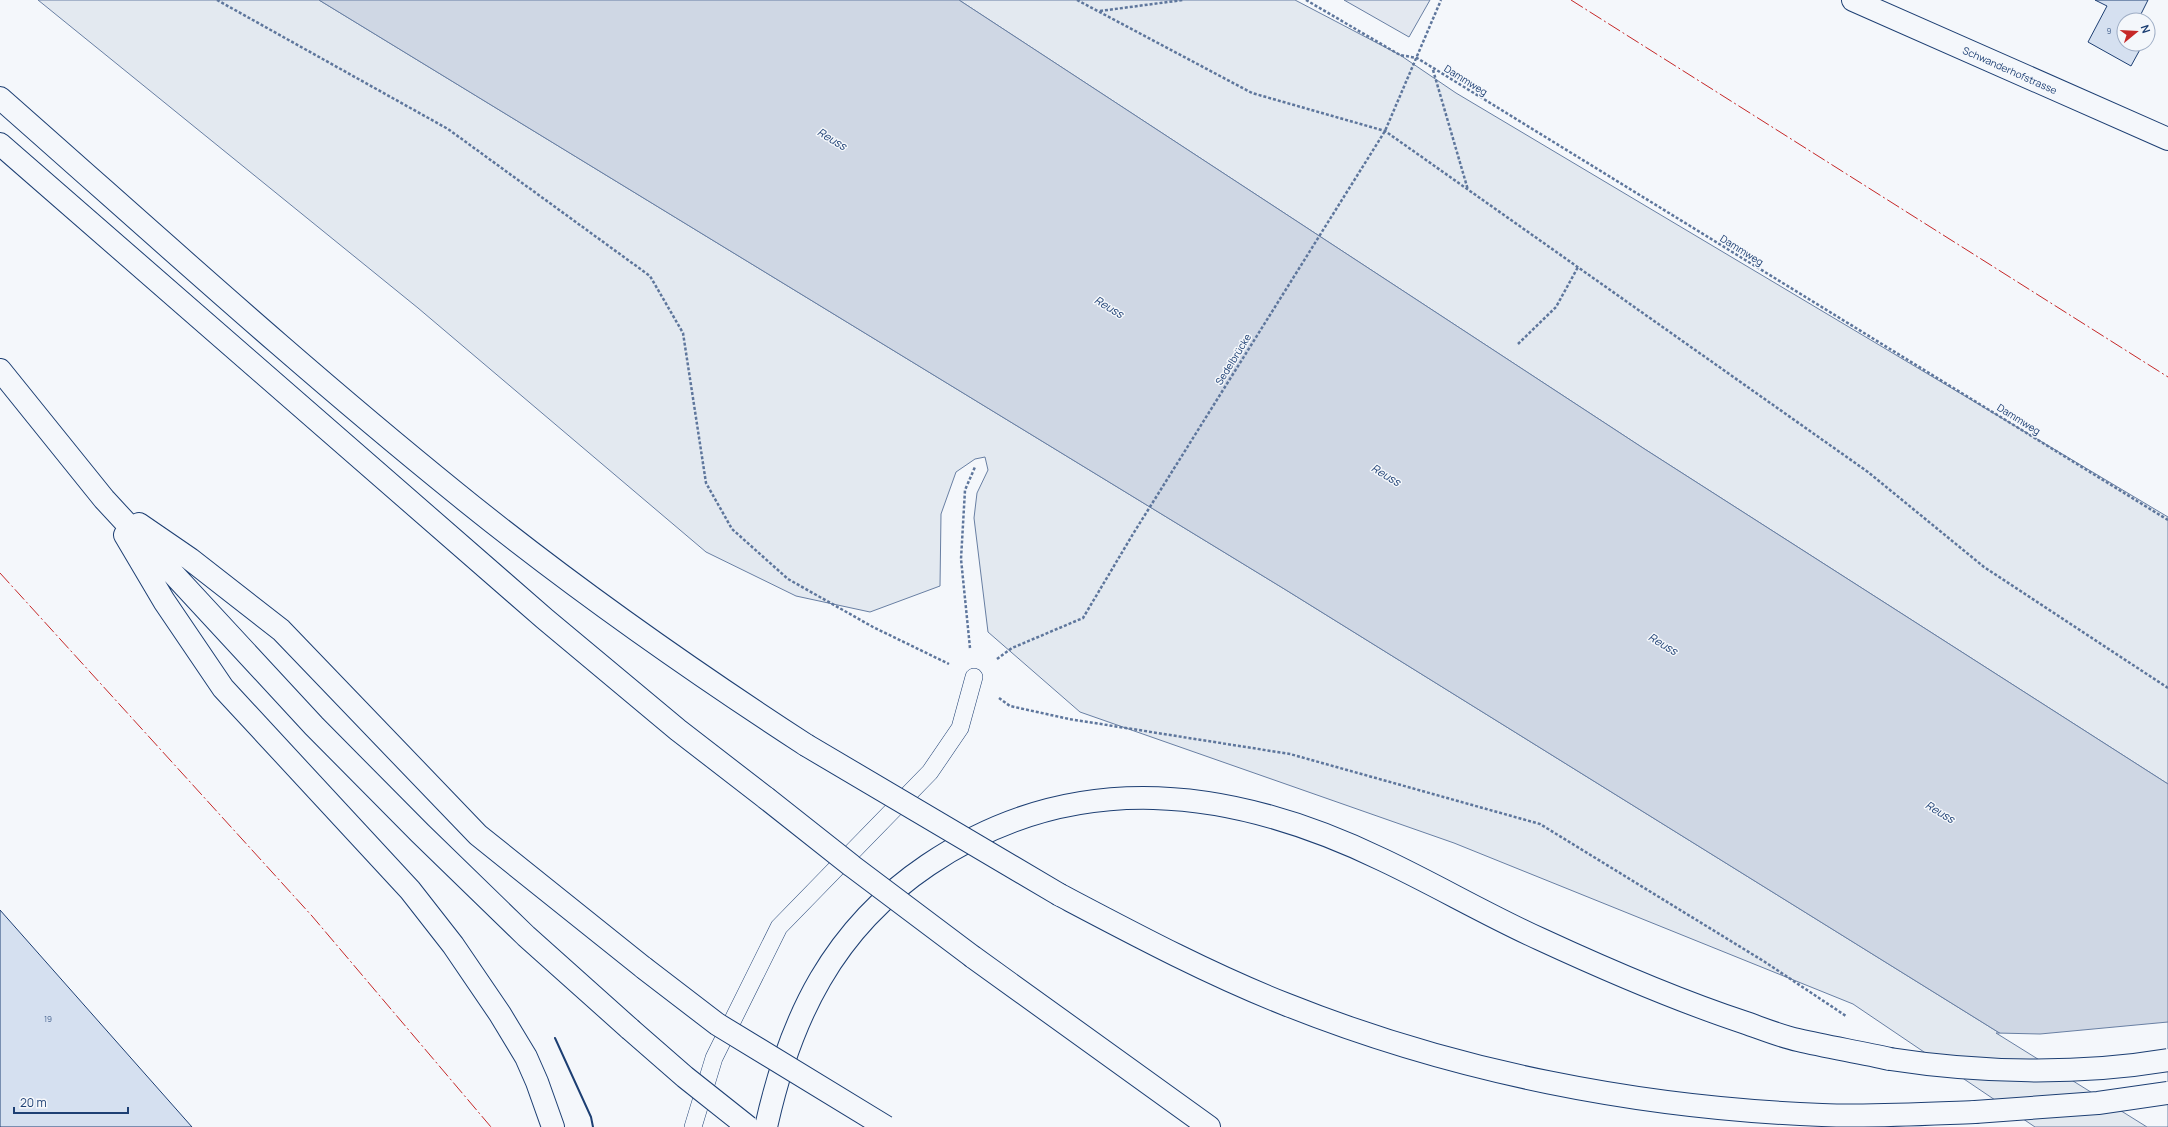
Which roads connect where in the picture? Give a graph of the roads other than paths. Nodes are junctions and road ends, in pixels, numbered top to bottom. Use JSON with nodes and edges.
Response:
{"nodes":[{"id":1,"x":1852,"y":0,"type":"edge"},
{"id":2,"x":0,"y":98,"type":"edge"},
{"id":3,"x":2168,"y":139,"type":"edge"},
{"id":4,"x":0,"y":144,"type":"edge"},
{"id":5,"x":0,"y":370,"type":"edge"},
{"id":6,"x":104,"y":499,"type":"junction"},
{"id":7,"x":974,"y":677,"type":"road end"},
{"id":8,"x":2168,"y":1060,"type":"edge"},
{"id":9,"x":2168,"y":1093,"type":"edge"},
{"id":10,"x":553,"y":1127,"type":"edge"},
{"id":11,"x":693,"y":1127,"type":"edge"},
{"id":12,"x":748,"y":1127,"type":"edge"},
{"id":13,"x":766,"y":1127,"type":"edge"},
{"id":14,"x":886,"y":1127,"type":"edge"},
{"id":15,"x":1209,"y":1127,"type":"edge"}],
"edges":[{"from":1,"to":3,"type":"main road","name":"Schwanderhofstrasse"},
{"from":2,"to":9,"type":"main road","bridge":true},
{"from":4,"to":15,"type":"main road","bridge":true},
{"from":5,"to":6,"type":"main road"},
{"from":6,"to":10,"type":"main road"},
{"from":6,"to":12,"type":"main road","bridge":true},
{"from":6,"to":14,"type":"main road","bridge":true},
{"from":7,"to":11,"type":"lane"},
{"from":8,"to":13,"type":"main road","bridge":true}]}
